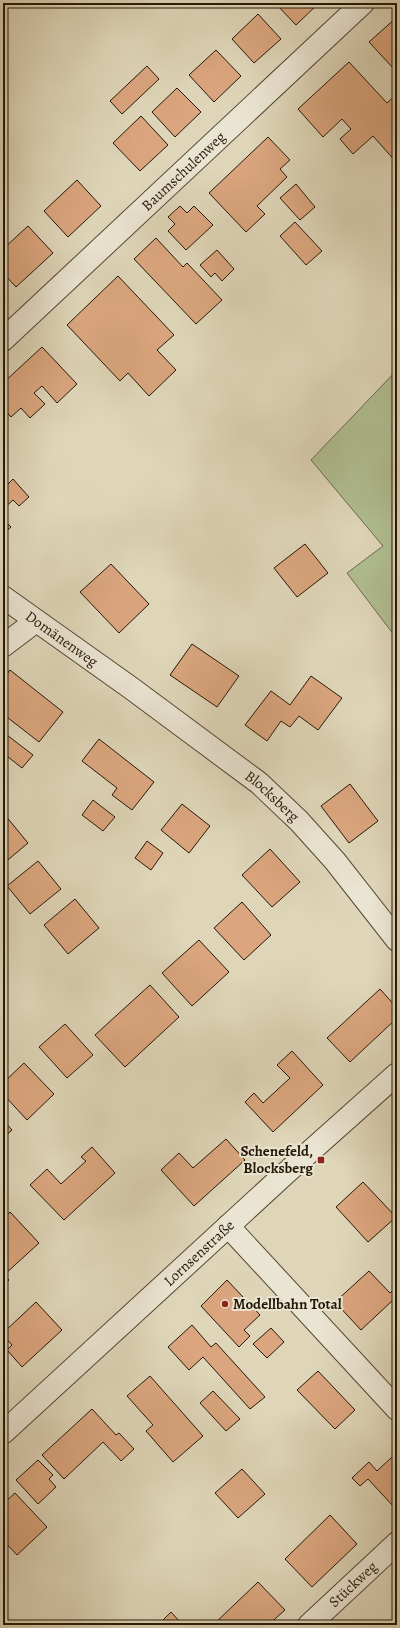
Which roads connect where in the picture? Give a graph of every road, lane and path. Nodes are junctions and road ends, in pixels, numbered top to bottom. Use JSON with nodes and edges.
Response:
{"nodes":[{"id":1,"x":363,"y":3,"type":"edge"},
{"id":2,"x":3,"y":340,"type":"edge"},
{"id":3,"x":3,"y":597,"type":"edge"},
{"id":4,"x":36,"y":621,"type":"junction"},
{"id":5,"x":3,"y":646,"type":"edge"},
{"id":6,"x":120,"y":680,"type":"joint"},
{"id":7,"x":397,"y":940,"type":"edge"},
{"id":8,"x":397,"y":1074,"type":"edge"},
{"id":9,"x":228,"y":1226,"type":"junction"},
{"id":10,"x":397,"y":1409,"type":"edge"},
{"id":11,"x":6,"y":1424,"type":"edge"},
{"id":12,"x":397,"y":1543,"type":"edge"},
{"id":13,"x":309,"y":1625,"type":"edge"}],
"edges":[{"from":1,"to":2,"type":"street","name":"Baumschulenweg"},
{"from":3,"to":4,"type":"street","name":"Domänenweg"},
{"from":4,"to":5,"type":"street"},
{"from":4,"to":6,"type":"street","name":"Domänenweg"},
{"from":6,"to":7,"type":"street","name":"Blocksberg"},
{"from":8,"to":9,"type":"street","name":"Lornsenstraße"},
{"from":9,"to":10,"type":"street"},
{"from":9,"to":11,"type":"street","name":"Lornsenstraße"},
{"from":12,"to":13,"type":"street","name":"Stückweg"}]}
